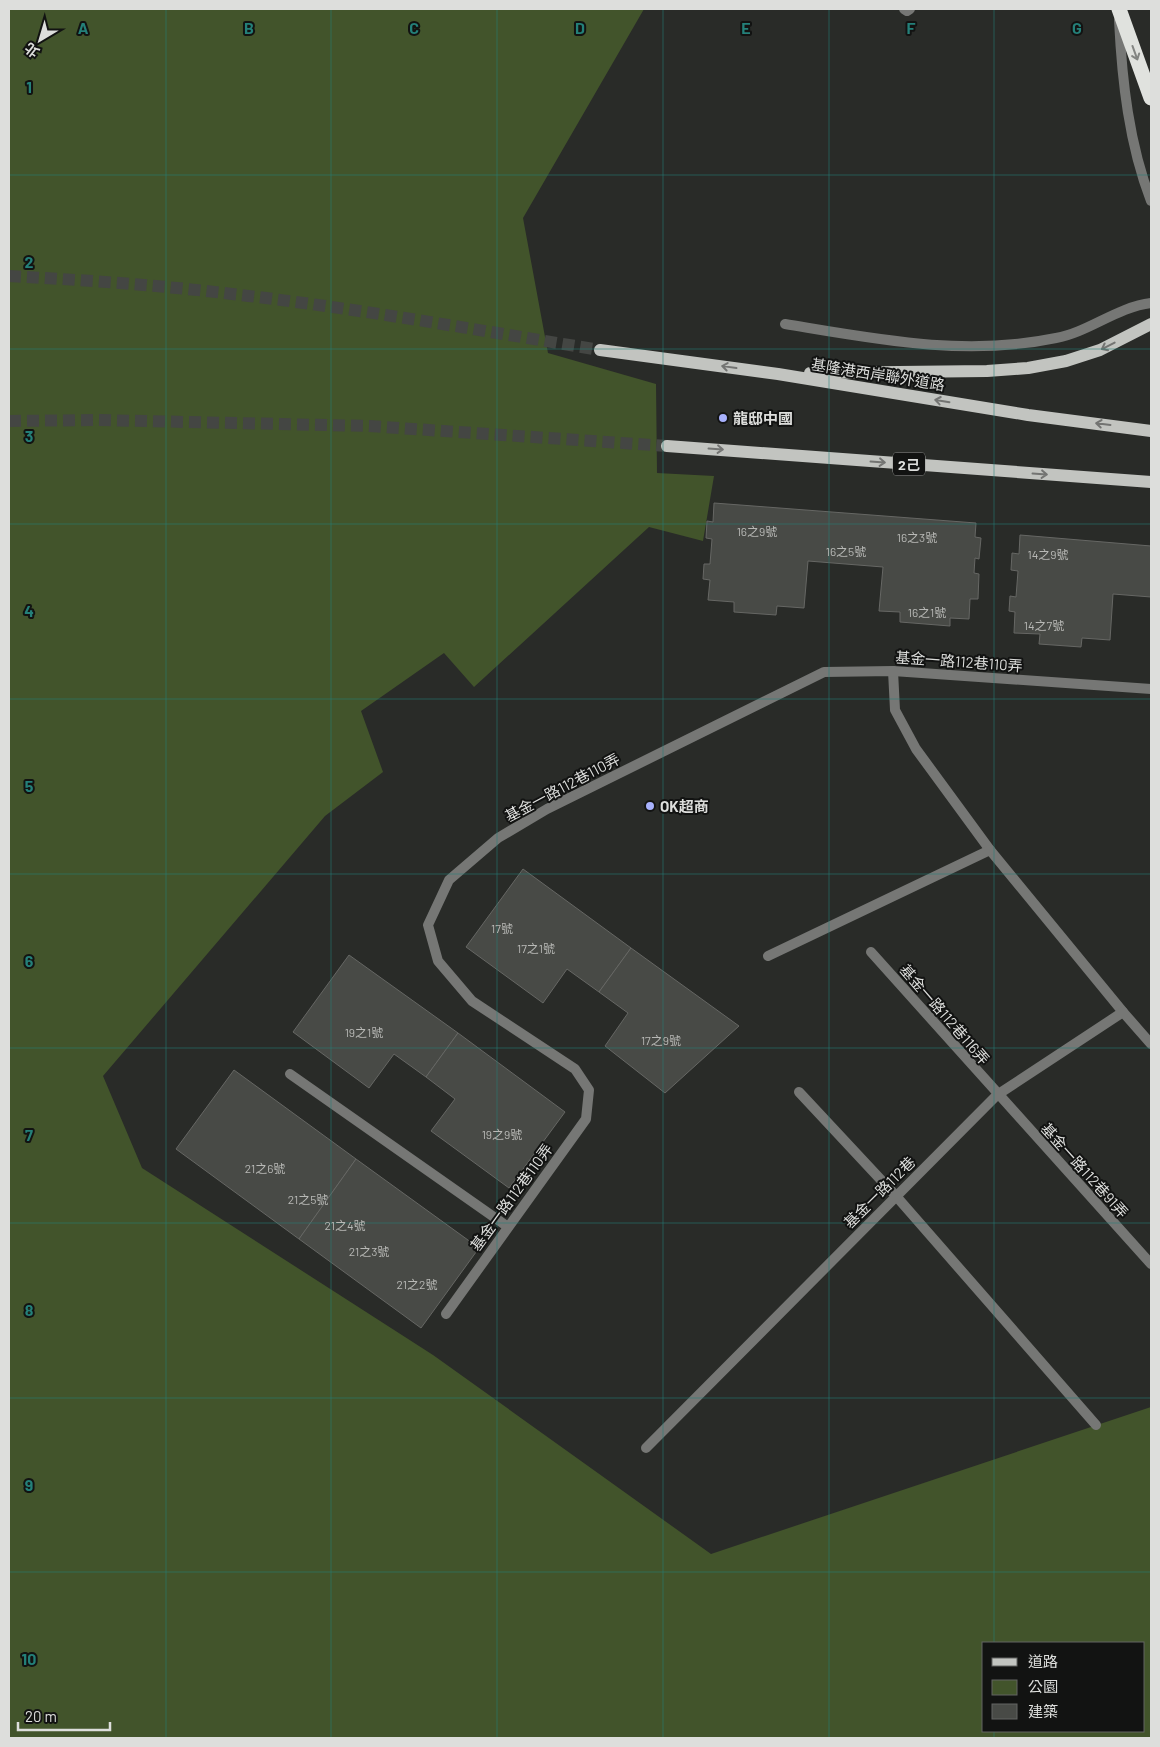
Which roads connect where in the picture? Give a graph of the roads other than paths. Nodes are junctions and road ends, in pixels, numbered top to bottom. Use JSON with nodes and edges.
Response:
{"nodes":[{"id":1,"x":904,"y":9,"type":"edge"},
{"id":2,"x":910,"y":9,"type":"edge"},
{"id":3,"x":1119,"y":9,"type":"edge"},
{"id":4,"x":1151,"y":98,"type":"edge"},
{"id":5,"x":1151,"y":201,"type":"edge"},
{"id":6,"x":1151,"y":303,"type":"edge"},
{"id":7,"x":785,"y":324,"type":"dead end"},
{"id":8,"x":1151,"y":324,"type":"edge"},
{"id":9,"x":600,"y":350,"type":"tunnel mouth"},
{"id":10,"x":778,"y":374,"type":"junction"},
{"id":11,"x":1151,"y":431,"type":"edge"},
{"id":12,"x":667,"y":446,"type":"tunnel mouth"},
{"id":13,"x":1151,"y":482,"type":"edge"},
{"id":14,"x":893,"y":671,"type":"junction"},
{"id":15,"x":1151,"y":689,"type":"edge"},
{"id":16,"x":990,"y":850,"type":"junction"},
{"id":17,"x":871,"y":952,"type":"dead end"},
{"id":18,"x":768,"y":956,"type":"dead end"},
{"id":19,"x":1123,"y":1012,"type":"junction"},
{"id":20,"x":1151,"y":1044,"type":"edge"},
{"id":21,"x":290,"y":1074,"type":"dead end"},
{"id":22,"x":799,"y":1092,"type":"dead end"},
{"id":23,"x":997,"y":1095,"type":"junction"},
{"id":24,"x":896,"y":1196,"type":"junction"},
{"id":25,"x":508,"y":1227,"type":"junction"},
{"id":26,"x":1151,"y":1264,"type":"edge"},
{"id":27,"x":446,"y":1314,"type":"dead end"},
{"id":28,"x":1096,"y":1425,"type":"dead end"},
{"id":29,"x":646,"y":1448,"type":"dead end"}],
"edges":[{"from":1,"to":2,"type":"street"},
{"from":3,"to":4,"type":"highway","one_way":true},
{"from":3,"to":5,"type":"street"},
{"from":6,"to":7,"type":"street"},
{"from":8,"to":10,"type":"main road","one_way":true},
{"from":10,"to":9,"type":"main road","name":"基隆港西岸聯外道路","one_way":true},
{"from":11,"to":10,"type":"main road","name":"基隆港西岸聯外道路","one_way":true},
{"from":12,"to":13,"type":"main road","number":"2己","one_way":true},
{"from":14,"to":15,"type":"street","name":"基金一路112巷110弄"},
{"from":14,"to":16,"type":"street"},
{"from":14,"to":25,"type":"street","name":"基金一路112巷110弄"},
{"from":16,"to":18,"type":"street"},
{"from":16,"to":19,"type":"street"},
{"from":17,"to":23,"type":"street","name":"基金一路112巷116弄"},
{"from":19,"to":20,"type":"street"},
{"from":19,"to":23,"type":"street","name":"基金一路112巷"},
{"from":21,"to":25,"type":"street"},
{"from":22,"to":24,"type":"street"},
{"from":23,"to":24,"type":"street","name":"基金一路112巷"},
{"from":23,"to":26,"type":"street","name":"基金一路112巷91弄"},
{"from":24,"to":28,"type":"street"},
{"from":24,"to":29,"type":"street","name":"基金一路112巷"},
{"from":25,"to":27,"type":"street","name":"基金一路112巷110弄"}]}
